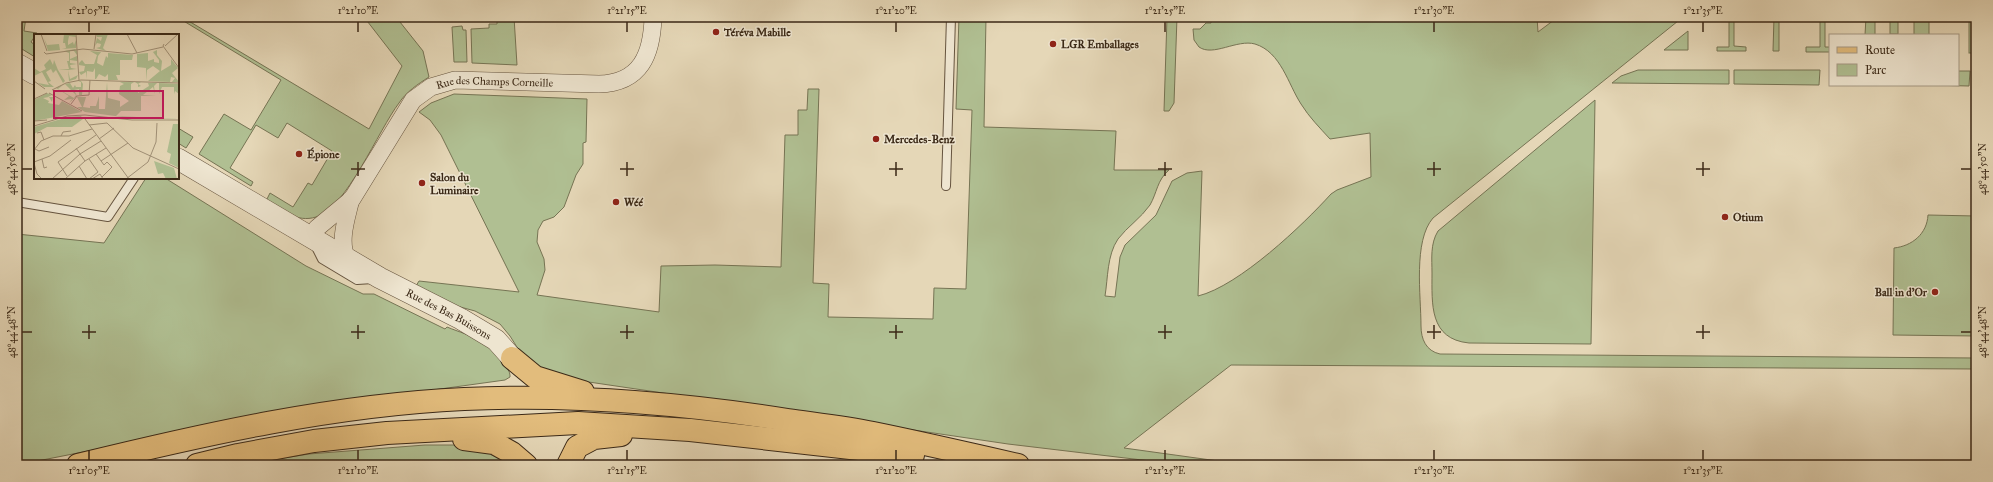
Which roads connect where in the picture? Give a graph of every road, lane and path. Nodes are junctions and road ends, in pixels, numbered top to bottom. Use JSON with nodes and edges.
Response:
{"nodes":[{"id":1,"x":654,"y":17,"type":"edge"},
{"id":2,"x":951,"y":17,"type":"edge"},
{"id":3,"x":17,"y":64,"type":"edge"},
{"id":4,"x":34,"y":73,"type":"edge"},
{"id":5,"x":179,"y":159,"type":"edge"},
{"id":6,"x":133,"y":179,"type":"edge"},
{"id":7,"x":946,"y":186,"type":"dead end"},
{"id":8,"x":352,"y":198,"type":"junction"},
{"id":9,"x":17,"y":202,"type":"edge"},
{"id":10,"x":311,"y":238,"type":"junction"},
{"id":11,"x":347,"y":259,"type":"junction"},
{"id":12,"x":380,"y":278,"type":"junction"},
{"id":13,"x":512,"y":358,"type":"joint"},
{"id":14,"x":603,"y":398,"type":"junction"},
{"id":15,"x":387,"y":433,"type":"junction"},
{"id":16,"x":794,"y":441,"type":"junction"},
{"id":17,"x":78,"y":465,"type":"edge"},
{"id":18,"x":198,"y":465,"type":"edge"},
{"id":19,"x":526,"y":465,"type":"edge"},
{"id":20,"x":568,"y":465,"type":"edge"},
{"id":21,"x":1006,"y":465,"type":"edge"},
{"id":22,"x":1018,"y":465,"type":"edge"}],
"edges":[{"from":1,"to":8,"type":"street","name":"Rue des Champs Corneille"},
{"from":2,"to":7,"type":"lane"},
{"from":3,"to":4,"type":"street"},
{"from":5,"to":10,"type":"street","name":"Rue des Bas Buissons"},
{"from":6,"to":9,"type":"lane"},
{"from":8,"to":10,"type":"street","name":"Rue des Champs Corneille"},
{"from":8,"to":11,"type":"street","name":"Rue des Champs Corneille"},
{"from":10,"to":11,"type":"street","name":"Rue des Bas Buissons"},
{"from":10,"to":12,"type":"lane"},
{"from":11,"to":12,"type":"street","name":"Rue des Bas Buissons"},
{"from":12,"to":13,"type":"street","name":"Rue des Bas Buissons"},
{"from":13,"to":14,"type":"main road"},
{"from":14,"to":17,"type":"main road"},
{"from":14,"to":22,"type":"main road"},
{"from":15,"to":16,"type":"main road"},
{"from":15,"to":18,"type":"main road"},
{"from":15,"to":19,"type":"main road"},
{"from":16,"to":20,"type":"main road"},
{"from":16,"to":21,"type":"main road"}]}
